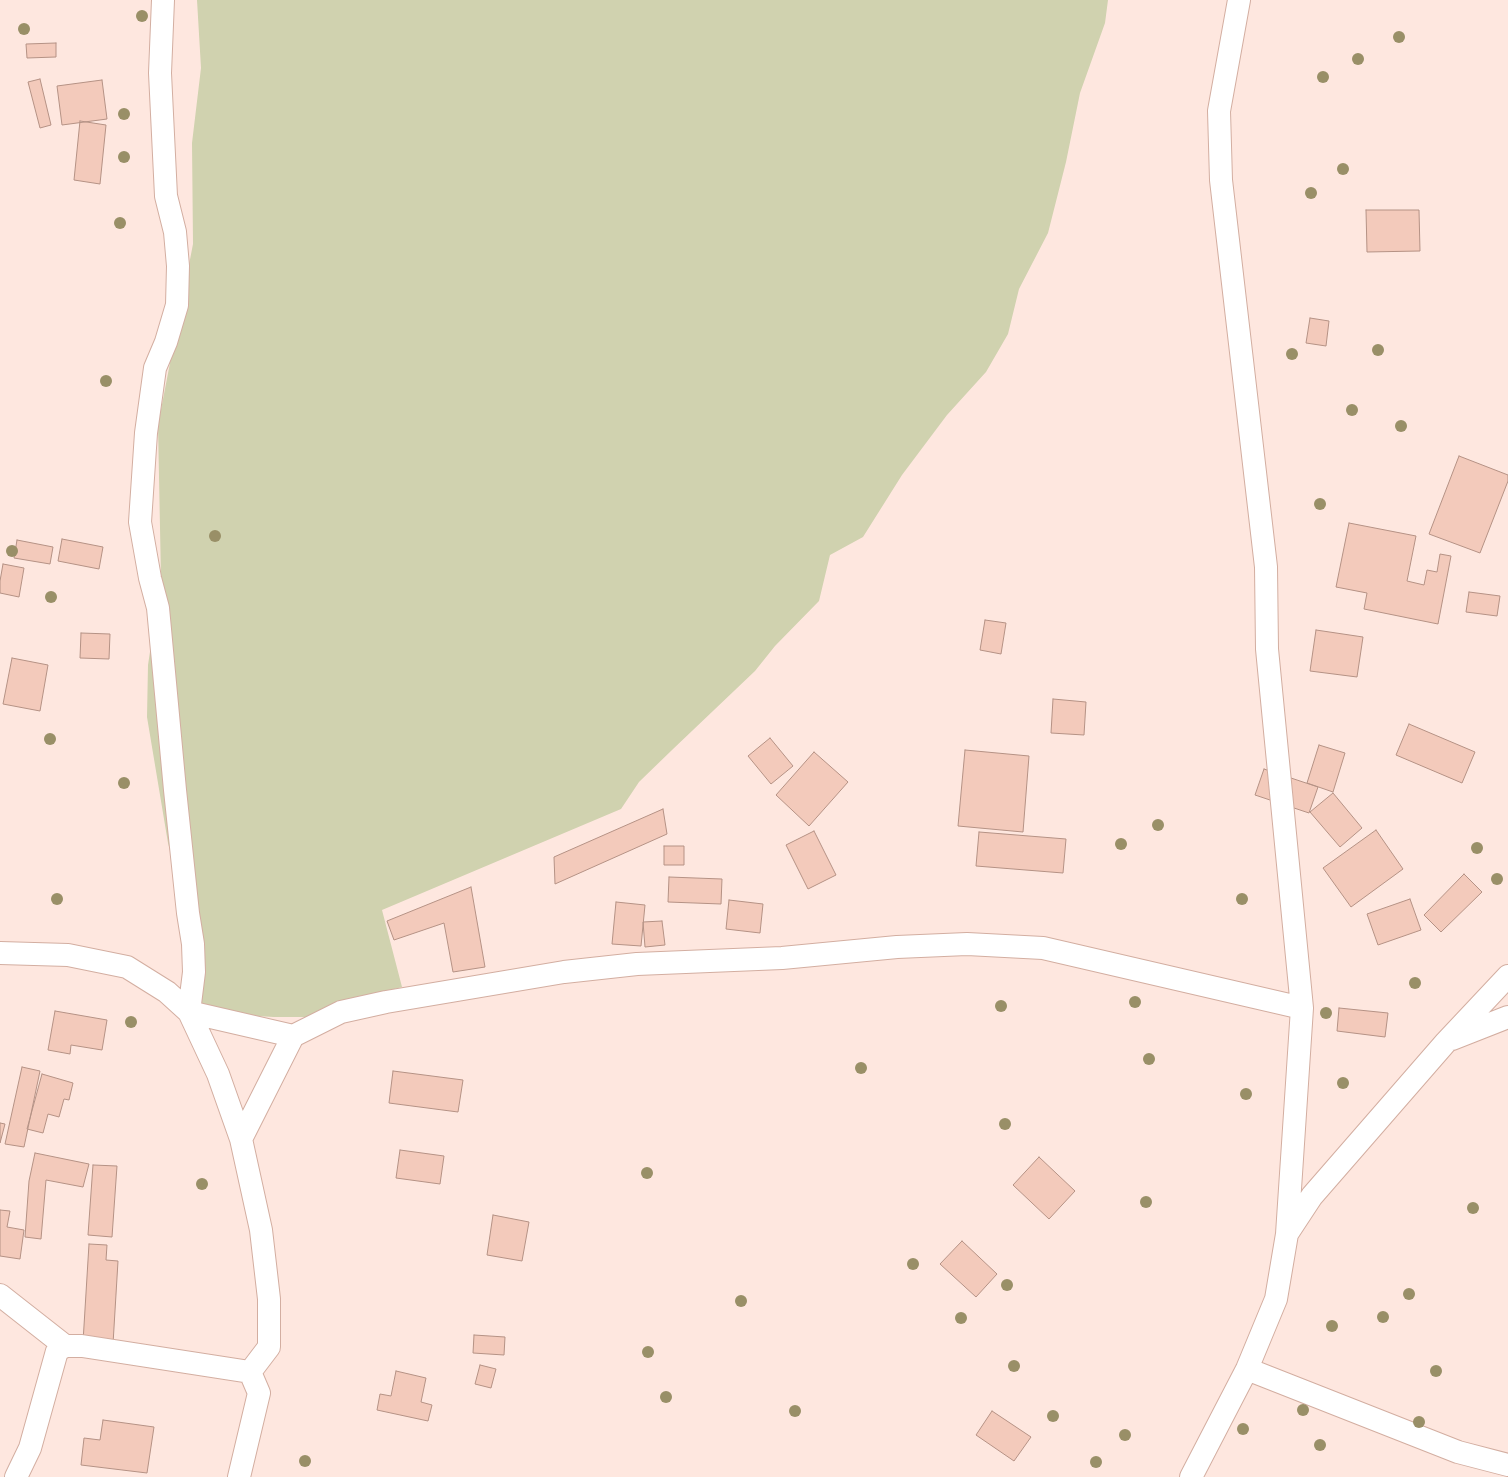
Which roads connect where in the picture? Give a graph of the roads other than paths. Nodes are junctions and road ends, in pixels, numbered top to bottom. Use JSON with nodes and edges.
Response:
{"nodes":[{"id":1,"x":163,"y":0,"type":"edge"},
{"id":2,"x":1239,"y":0,"type":"edge"},
{"id":3,"x":0,"y":953,"type":"edge"},
{"id":4,"x":1508,"y":976,"type":"edge"},
{"id":5,"x":1302,"y":1008,"type":"junction"},
{"id":6,"x":189,"y":1012,"type":"junction"},
{"id":7,"x":1508,"y":1017,"type":"edge"},
{"id":8,"x":293,"y":1036,"type":"junction"},
{"id":9,"x":1446,"y":1042,"type":"junction"},
{"id":10,"x":241,"y":1139,"type":"junction"},
{"id":11,"x":1287,"y":1234,"type":"junction"},
{"id":12,"x":0,"y":1295,"type":"edge"},
{"id":13,"x":65,"y":1346,"type":"junction"},
{"id":14,"x":1247,"y":1370,"type":"junction"},
{"id":15,"x":250,"y":1372,"type":"junction"},
{"id":16,"x":1508,"y":1465,"type":"edge"},
{"id":17,"x":16,"y":1477,"type":"edge"},
{"id":18,"x":240,"y":1477,"type":"edge"},
{"id":19,"x":1191,"y":1477,"type":"edge"}],
"edges":[{"from":1,"to":6,"type":"street"},
{"from":2,"to":5,"type":"street"},
{"from":3,"to":6,"type":"street"},
{"from":4,"to":9,"type":"street"},
{"from":5,"to":8,"type":"street"},
{"from":5,"to":11,"type":"street"},
{"from":6,"to":8,"type":"street"},
{"from":6,"to":10,"type":"street"},
{"from":7,"to":9,"type":"street"},
{"from":8,"to":10,"type":"street"},
{"from":9,"to":11,"type":"street"},
{"from":10,"to":15,"type":"street"},
{"from":11,"to":14,"type":"street"},
{"from":12,"to":13,"type":"street"},
{"from":13,"to":15,"type":"street"},
{"from":13,"to":17,"type":"street"},
{"from":14,"to":16,"type":"street"},
{"from":14,"to":19,"type":"street"},
{"from":15,"to":18,"type":"street"}]}
